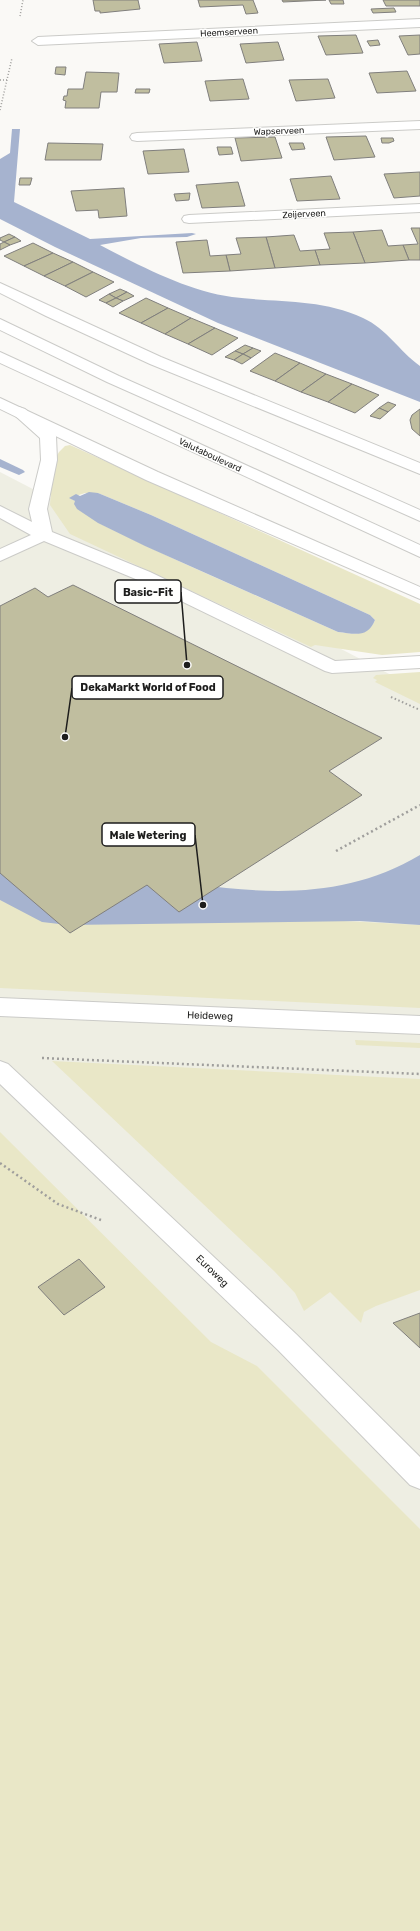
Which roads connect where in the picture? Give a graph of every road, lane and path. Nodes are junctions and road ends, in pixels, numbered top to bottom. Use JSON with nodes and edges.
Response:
{"nodes":[{"id":1,"x":420,"y":23,"type":"edge"},
{"id":2,"x":38,"y":41,"type":"dead end"},
{"id":3,"x":0,"y":80,"type":"edge"},
{"id":4,"x":8,"y":80,"type":"dead end"},
{"id":5,"x":420,"y":125,"type":"edge"},
{"id":6,"x":137,"y":137,"type":"dead end"},
{"id":7,"x":420,"y":208,"type":"edge"},
{"id":8,"x":189,"y":219,"type":"dead end"},
{"id":9,"x":0,"y":287,"type":"edge"},
{"id":10,"x":0,"y":324,"type":"edge"},
{"id":11,"x":0,"y":357,"type":"edge"},
{"id":12,"x":0,"y":403,"type":"edge"},
{"id":13,"x":19,"y":412,"type":"junction"},
{"id":14,"x":420,"y":470,"type":"edge"},
{"id":15,"x":0,"y":511,"type":"edge"},
{"id":16,"x":420,"y":516,"type":"edge"},
{"id":17,"x":44,"y":535,"type":"junction"},
{"id":18,"x":420,"y":552,"type":"edge"},
{"id":19,"x":0,"y":556,"type":"edge"},
{"id":20,"x":420,"y":594,"type":"edge"},
{"id":21,"x":420,"y":662,"type":"edge"},
{"id":22,"x":420,"y":805,"type":"edge"},
{"id":23,"x":336,"y":851,"type":"dead end"},
{"id":24,"x":0,"y":1007,"type":"edge"},
{"id":25,"x":420,"y":1025,"type":"edge"},
{"id":26,"x":61,"y":1059,"type":"dead end"},
{"id":27,"x":0,"y":1070,"type":"edge"},
{"id":28,"x":420,"y":1074,"type":"edge"},
{"id":29,"x":420,"y":1476,"type":"edge"}],
"edges":[{"from":1,"to":2,"type":"street","name":"Heemserveen"},
{"from":3,"to":4,"type":"path"},
{"from":5,"to":6,"type":"street","name":"Wapserveen"},
{"from":7,"to":8,"type":"street","name":"Zeijerveen"},
{"from":9,"to":14,"type":"street"},
{"from":10,"to":16,"type":"street"},
{"from":11,"to":18,"type":"street","name":"Valutaboulevard"},
{"from":12,"to":13,"type":"street"},
{"from":13,"to":17,"type":"street"},
{"from":13,"to":20,"type":"street"},
{"from":15,"to":17,"type":"street"},
{"from":17,"to":19,"type":"street"},
{"from":17,"to":21,"type":"street"},
{"from":22,"to":23,"type":"path"},
{"from":24,"to":25,"type":"street","name":"Heideweg"},
{"from":26,"to":28,"type":"path"},
{"from":27,"to":29,"type":"street","name":"Euroweg"}]}
